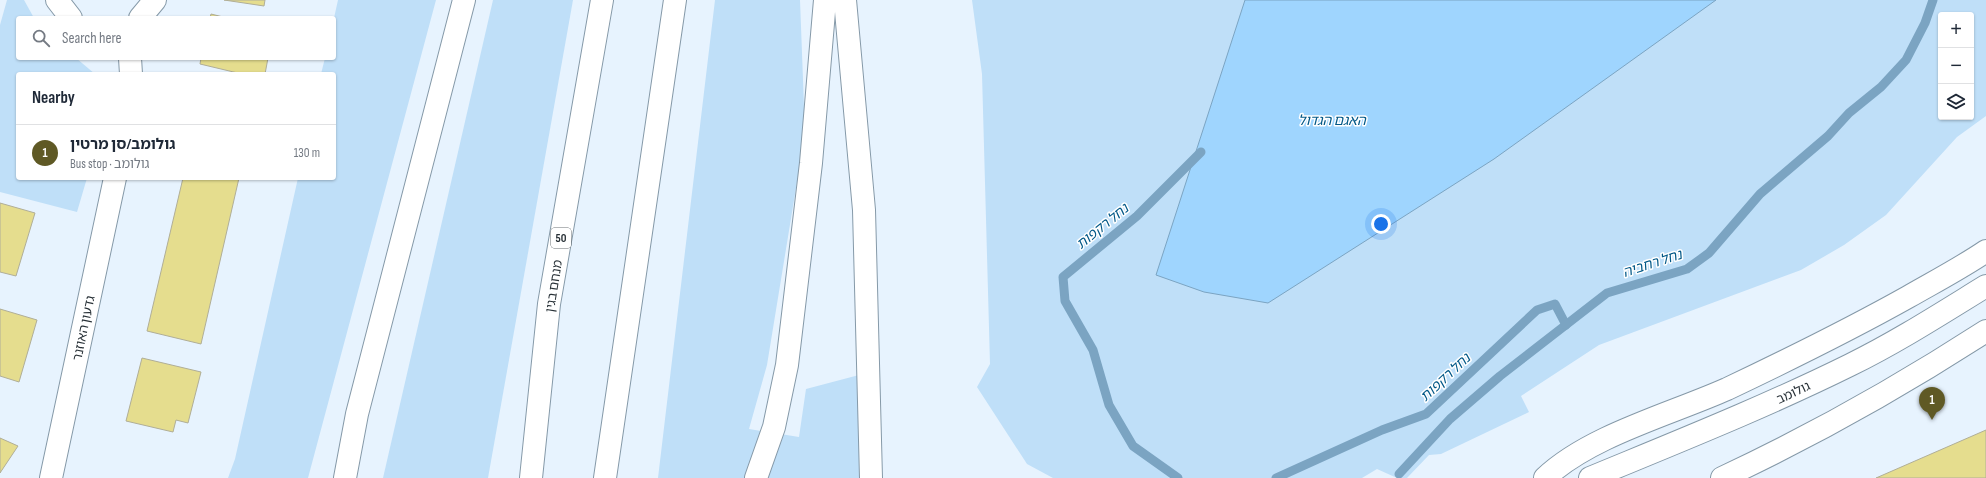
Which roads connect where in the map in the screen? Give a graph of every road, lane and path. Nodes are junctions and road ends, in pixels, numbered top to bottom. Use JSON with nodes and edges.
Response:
{"nodes":[{"id":1,"x":58,"y":0,"type":"edge"},
{"id":2,"x":155,"y":0,"type":"edge"},
{"id":3,"x":464,"y":0,"type":"edge"},
{"id":4,"x":602,"y":0,"type":"edge"},
{"id":5,"x":676,"y":0,"type":"edge"},
{"id":6,"x":825,"y":0,"type":"edge"},
{"id":7,"x":845,"y":0,"type":"edge"},
{"id":8,"x":70,"y":16,"type":"edge"},
{"id":9,"x":142,"y":16,"type":"edge"},
{"id":10,"x":130,"y":60,"type":"edge"},
{"id":11,"x":131,"y":72,"type":"edge"},
{"id":12,"x":116,"y":180,"type":"edge"},
{"id":13,"x":1986,"y":251,"type":"edge"},
{"id":14,"x":1986,"y":286,"type":"edge"},
{"id":15,"x":1986,"y":331,"type":"edge"},
{"id":16,"x":1986,"y":342,"type":"edge"},
{"id":17,"x":1936,"y":363,"type":"junction"},
{"id":18,"x":357,"y":414,"type":"junction"},
{"id":19,"x":51,"y":478,"type":"edge"},
{"id":20,"x":335,"y":478,"type":"edge"},
{"id":21,"x":345,"y":478,"type":"edge"},
{"id":22,"x":531,"y":478,"type":"edge"},
{"id":23,"x":605,"y":478,"type":"edge"},
{"id":24,"x":756,"y":478,"type":"edge"},
{"id":25,"x":871,"y":478,"type":"edge"},
{"id":26,"x":1545,"y":478,"type":"edge"},
{"id":27,"x":1590,"y":478,"type":"edge"},
{"id":28,"x":1722,"y":478,"type":"edge"}],
"edges":[{"from":1,"to":8,"type":"main road"},
{"from":2,"to":9,"type":"main road"},
{"from":3,"to":18,"type":"main road"},
{"from":4,"to":22,"type":"main road","name":"מנחם בגין","number":"50"},
{"from":5,"to":23,"type":"main road"},
{"from":6,"to":24,"type":"main road"},
{"from":7,"to":25,"type":"main road"},
{"from":10,"to":11,"type":"main road"},
{"from":12,"to":19,"type":"main road","name":"גדעון האוזנר"},
{"from":13,"to":26,"type":"main road"},
{"from":14,"to":27,"type":"main road","name":"גולומב"},
{"from":15,"to":17,"type":"main road"},
{"from":16,"to":17,"type":"main road"},
{"from":17,"to":28,"type":"main road"},
{"from":18,"to":20,"type":"main road"},
{"from":18,"to":21,"type":"main road"}]}
